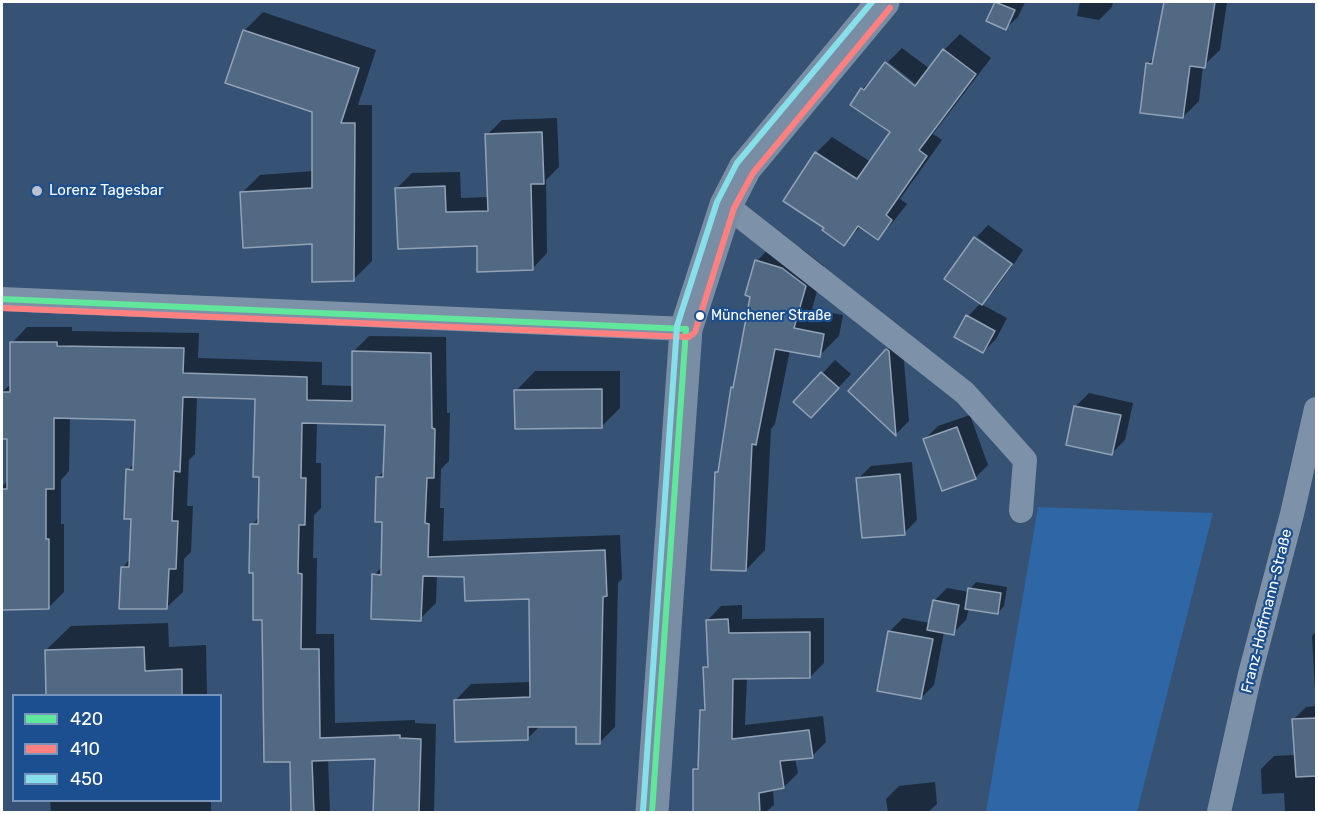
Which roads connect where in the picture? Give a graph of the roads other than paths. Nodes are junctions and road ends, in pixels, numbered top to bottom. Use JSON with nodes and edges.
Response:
{"nodes":[{"id":1,"x":883,"y":2,"type":"edge"},
{"id":2,"x":726,"y":205,"type":"junction"},
{"id":3,"x":2,"y":299,"type":"edge"},
{"id":4,"x":686,"y":329,"type":"junction"},
{"id":5,"x":1317,"y":409,"type":"edge"},
{"id":6,"x":1021,"y":511,"type":"dead end"},
{"id":7,"x":652,"y":813,"type":"edge"},
{"id":8,"x":1219,"y":813,"type":"edge"}],
"edges":[{"from":1,"to":2,"type":"main road"},
{"from":2,"to":4,"type":"main road"},
{"from":2,"to":6,"type":"street"},
{"from":3,"to":4,"type":"street"},
{"from":4,"to":7,"type":"main road"},
{"from":5,"to":8,"type":"street","name":"Franz-Hoffmann-Straße"}]}
